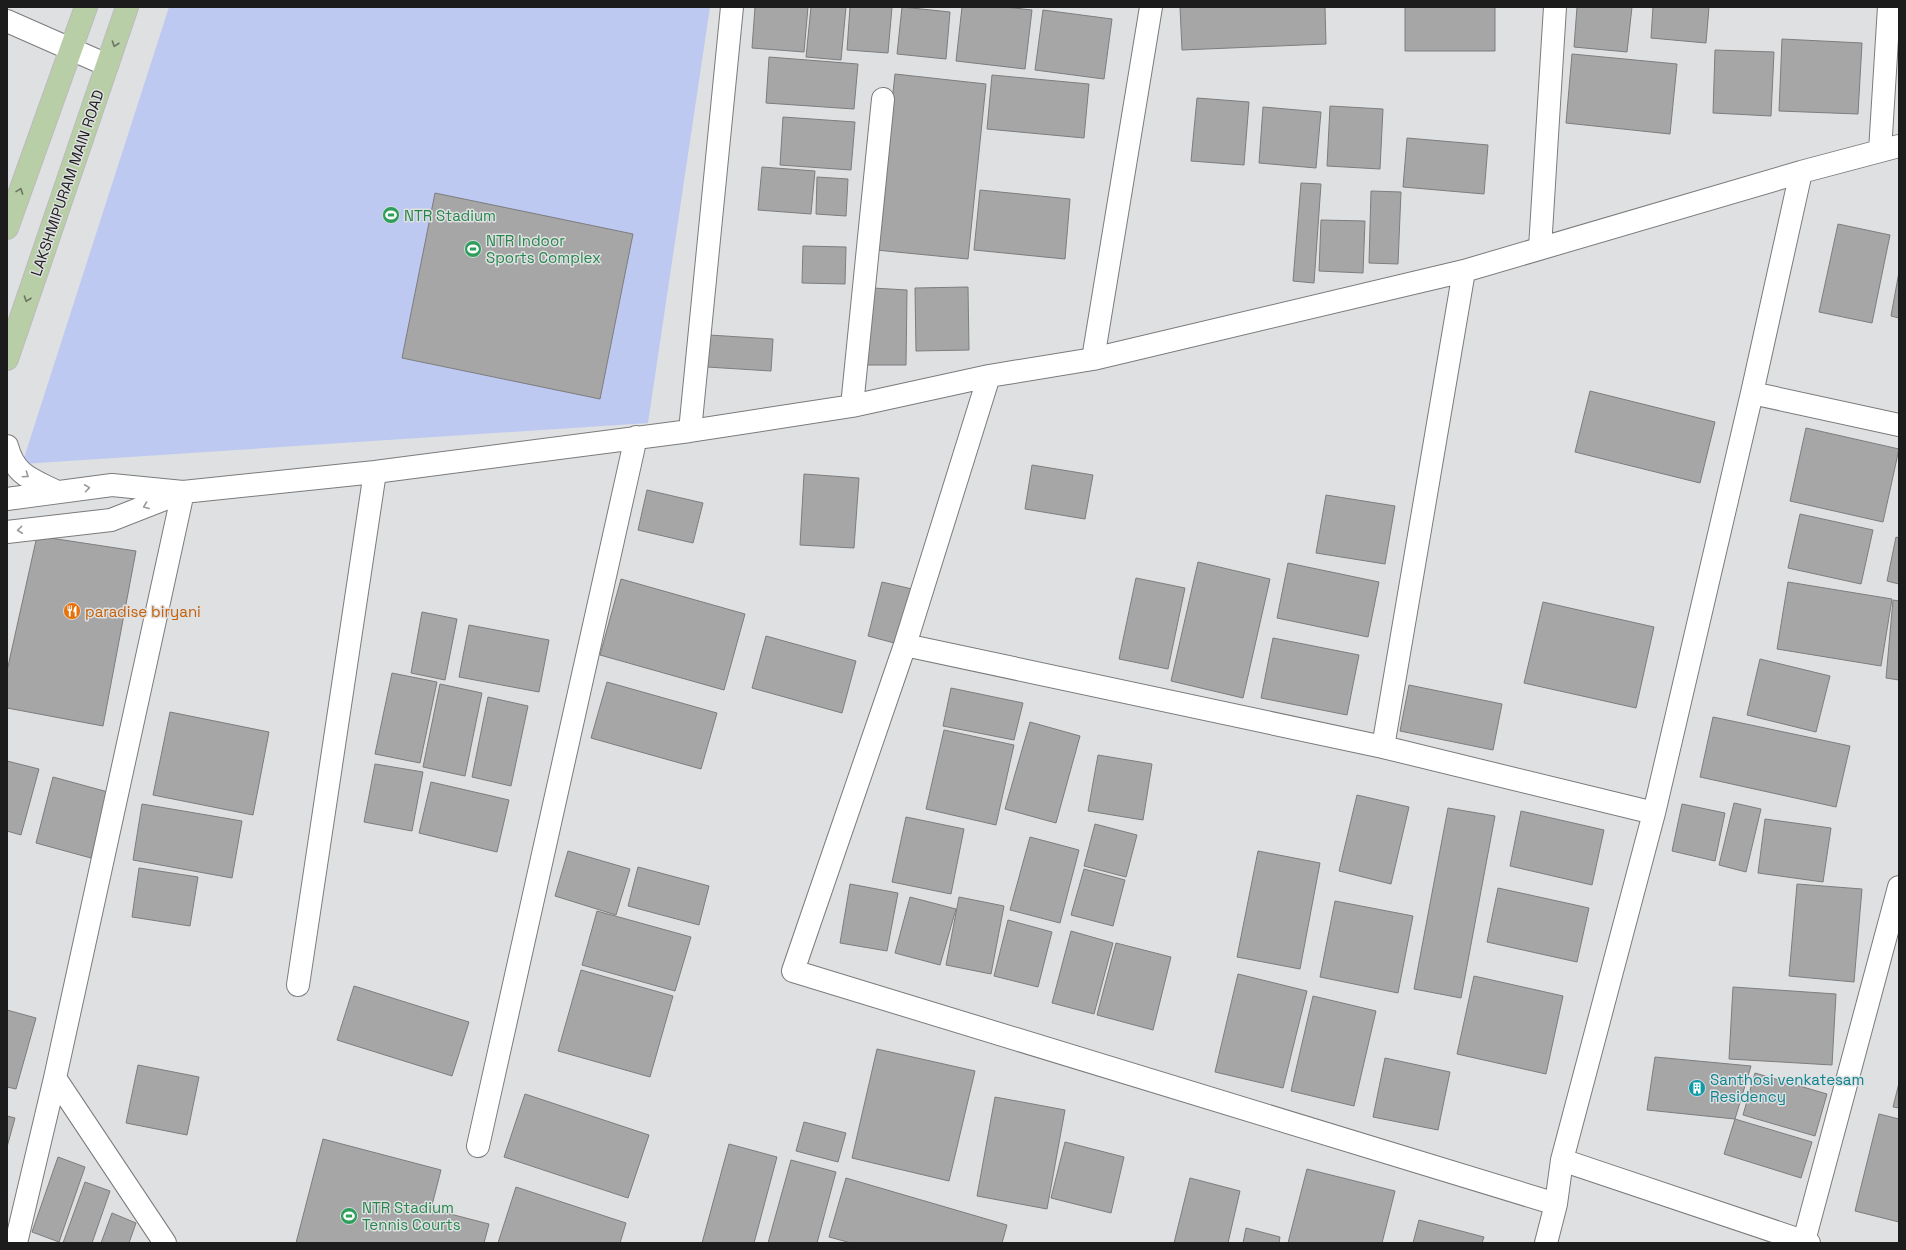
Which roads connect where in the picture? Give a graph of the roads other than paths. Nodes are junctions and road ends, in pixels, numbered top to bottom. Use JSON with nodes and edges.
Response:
{"nodes":[{"id":1,"x":86,"y":7,"type":"edge"},
{"id":2,"x":127,"y":7,"type":"edge"},
{"id":3,"x":732,"y":7,"type":"edge"},
{"id":4,"x":1151,"y":7,"type":"edge"},
{"id":5,"x":1555,"y":7,"type":"edge"},
{"id":6,"x":1889,"y":7,"type":"edge"},
{"id":7,"x":7,"y":21,"type":"edge"},
{"id":8,"x":72,"y":50,"type":"junction"},
{"id":9,"x":107,"y":65,"type":"junction"},
{"id":10,"x":883,"y":99,"type":"dead end"},
{"id":11,"x":1889,"y":148,"type":"edge"},
{"id":12,"x":1800,"y":172,"type":"junction"},
{"id":13,"x":7,"y":228,"type":"edge"},
{"id":14,"x":1540,"y":248,"type":"junction"},
{"id":15,"x":1464,"y":271,"type":"junction"},
{"id":16,"x":7,"y":359,"type":"edge"},
{"id":17,"x":1093,"y":359,"type":"junction"},
{"id":18,"x":989,"y":376,"type":"junction"},
{"id":19,"x":1752,"y":393,"type":"junction"},
{"id":20,"x":852,"y":406,"type":"junction"},
{"id":21,"x":1899,"y":425,"type":"edge"},
{"id":22,"x":690,"y":431,"type":"junction"},
{"id":23,"x":636,"y":437,"type":"junction"},
{"id":24,"x":7,"y":446,"type":"edge"},
{"id":25,"x":375,"y":472,"type":"junction"},
{"id":26,"x":57,"y":492,"type":"junction"},
{"id":27,"x":183,"y":492,"type":"junction"},
{"id":28,"x":7,"y":499,"type":"edge"},
{"id":29,"x":7,"y":532,"type":"edge"},
{"id":30,"x":905,"y":645,"type":"junction"},
{"id":31,"x":1383,"y":746,"type":"junction"},
{"id":32,"x":1654,"y":814,"type":"junction"},
{"id":33,"x":1899,"y":887,"type":"edge"},
{"id":34,"x":298,"y":984,"type":"dead end"},
{"id":35,"x":55,"y":1078,"type":"junction"},
{"id":36,"x":478,"y":1146,"type":"dead end"},
{"id":37,"x":1562,"y":1160,"type":"junction"},
{"id":38,"x":1556,"y":1204,"type":"junction"},
{"id":39,"x":1806,"y":1242,"type":"edge"},
{"id":40,"x":16,"y":1243,"type":"edge"},
{"id":41,"x":165,"y":1243,"type":"edge"},
{"id":42,"x":1546,"y":1243,"type":"edge"}],
"edges":[{"from":1,"to":8,"type":"main road"},
{"from":2,"to":9,"type":"main road","name":"LAKSHMIPURAM MAIN ROAD","one_way":true},
{"from":3,"to":22,"type":"street"},
{"from":4,"to":17,"type":"street"},
{"from":5,"to":14,"type":"street"},
{"from":6,"to":11,"type":"street"},
{"from":7,"to":8,"type":"street"},
{"from":8,"to":9,"type":"street"},
{"from":13,"to":8,"type":"main road","one_way":true},
{"from":9,"to":16,"type":"main road","name":"LAKSHMIPURAM MAIN ROAD","one_way":true},
{"from":10,"to":20,"type":"street"},
{"from":11,"to":12,"type":"street"},
{"from":12,"to":14,"type":"street"},
{"from":12,"to":19,"type":"street"},
{"from":14,"to":15,"type":"street"},
{"from":15,"to":17,"type":"street"},
{"from":15,"to":31,"type":"street"},
{"from":17,"to":18,"type":"street"},
{"from":18,"to":20,"type":"street"},
{"from":18,"to":30,"type":"street"},
{"from":19,"to":21,"type":"street"},
{"from":19,"to":32,"type":"street"},
{"from":20,"to":22,"type":"street"},
{"from":22,"to":23,"type":"street"},
{"from":23,"to":25,"type":"street"},
{"from":23,"to":36,"type":"street"},
{"from":24,"to":26,"type":"street","one_way":true},
{"from":25,"to":27,"type":"street"},
{"from":25,"to":34,"type":"street"},
{"from":26,"to":27,"type":"street","one_way":true},
{"from":26,"to":28,"type":"street"},
{"from":27,"to":29,"type":"street","one_way":true},
{"from":27,"to":35,"type":"street"},
{"from":30,"to":31,"type":"street"},
{"from":30,"to":38,"type":"street"},
{"from":31,"to":32,"type":"street"},
{"from":32,"to":37,"type":"street"},
{"from":33,"to":39,"type":"street"},
{"from":35,"to":40,"type":"street"},
{"from":35,"to":41,"type":"street"},
{"from":37,"to":38,"type":"street"},
{"from":37,"to":39,"type":"street"},
{"from":38,"to":42,"type":"street"}]}
